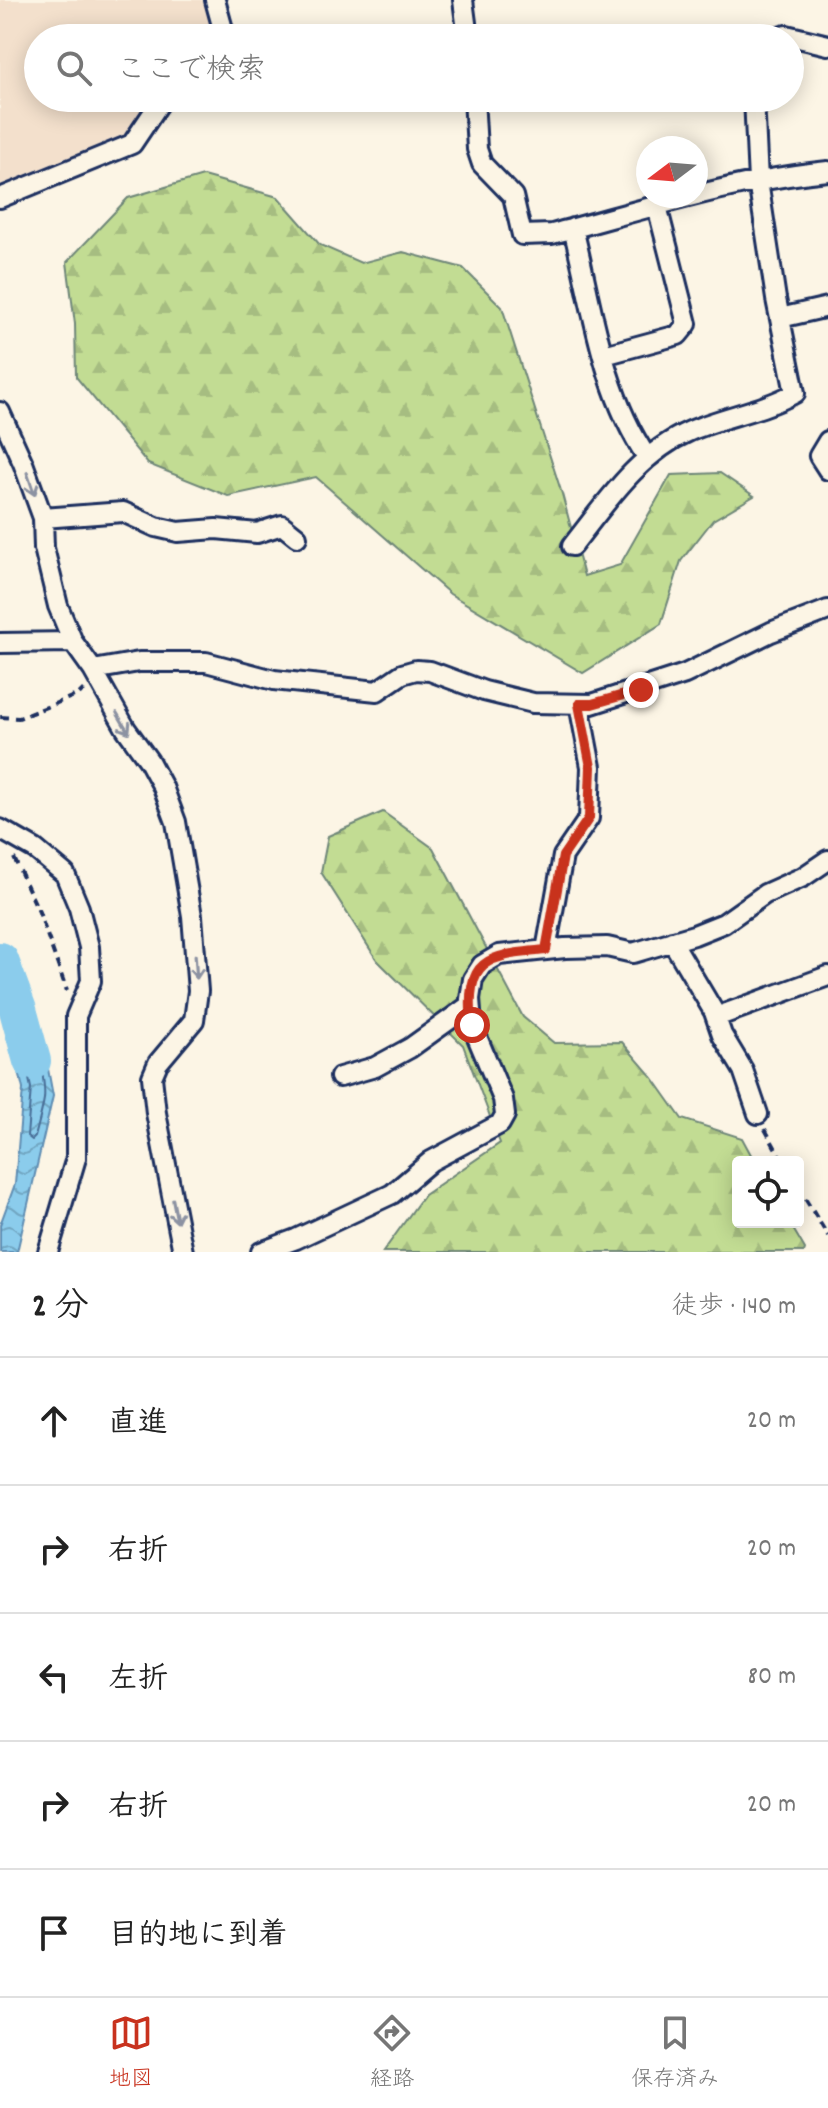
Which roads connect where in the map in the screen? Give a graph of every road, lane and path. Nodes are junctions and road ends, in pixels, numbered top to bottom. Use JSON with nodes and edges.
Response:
{"nodes":[{"id":1,"x":215,"y":0,"type":"edge"},
{"id":2,"x":463,"y":0,"type":"edge"},
{"id":3,"x":222,"y":24,"type":"edge"},
{"id":4,"x":466,"y":24,"type":"edge"},
{"id":5,"x":804,"y":39,"type":"edge"},
{"id":6,"x":828,"y":45,"type":"edge"},
{"id":7,"x":154,"y":112,"type":"edge"},
{"id":8,"x":475,"y":112,"type":"edge"},
{"id":9,"x":755,"y":112,"type":"edge"},
{"id":10,"x":828,"y":171,"type":"edge"},
{"id":11,"x":758,"y":181,"type":"junction"},
{"id":12,"x":708,"y":193,"type":"edge"},
{"id":13,"x":0,"y":198,"type":"edge"},
{"id":14,"x":649,"y":208,"type":"edge"},
{"id":15,"x":658,"y":208,"type":"edge"},
{"id":16,"x":573,"y":228,"type":"junction"},
{"id":17,"x":828,"y":307,"type":"edge"},
{"id":18,"x":780,"y":318,"type":"junction"},
{"id":19,"x":604,"y":355,"type":"junction"},
{"id":20,"x":0,"y":412,"type":"edge"},
{"id":21,"x":828,"y":441,"type":"edge"},
{"id":22,"x":647,"y":457,"type":"junction"},
{"id":23,"x":828,"y":470,"type":"edge"},
{"id":24,"x":43,"y":518,"type":"junction"},
{"id":25,"x":297,"y":537,"type":"dead end"},
{"id":26,"x":572,"y":546,"type":"dead end"},
{"id":27,"x":828,"y":610,"type":"edge"},
{"id":28,"x":73,"y":642,"type":"junction"},
{"id":29,"x":0,"y":643,"type":"edge"},
{"id":30,"x":95,"y":673,"type":"junction"},
{"id":31,"x":579,"y":704,"type":"junction"},
{"id":32,"x":0,"y":717,"type":"edge"},
{"id":33,"x":0,"y":829,"type":"edge"},
{"id":34,"x":828,"y":860,"type":"edge"},
{"id":35,"x":672,"y":941,"type":"junction"},
{"id":36,"x":546,"y":950,"type":"junction"},
{"id":37,"x":828,"y":976,"type":"edge"},
{"id":38,"x":470,"y":1005,"type":"junction"},
{"id":39,"x":76,"y":1016,"type":"junction"},
{"id":40,"x":716,"y":1017,"type":"junction"},
{"id":41,"x":340,"y":1077,"type":"dead end"},
{"id":42,"x":758,"y":1114,"type":"joint"},
{"id":43,"x":780,"y":1156,"type":"edge"},
{"id":44,"x":804,"y":1197,"type":"edge"},
{"id":45,"x":828,"y":1236,"type":"edge"},
{"id":46,"x":48,"y":1252,"type":"edge"},
{"id":47,"x":183,"y":1252,"type":"edge"},
{"id":48,"x":261,"y":1252,"type":"edge"}],
"edges":[{"from":1,"to":3,"type":"street"},
{"from":2,"to":4,"type":"street"},
{"from":5,"to":6,"type":"street"},
{"from":7,"to":13,"type":"street"},
{"from":8,"to":16,"type":"street"},
{"from":9,"to":11,"type":"street"},
{"from":10,"to":11,"type":"street"},
{"from":11,"to":12,"type":"street"},
{"from":11,"to":18,"type":"street"},
{"from":14,"to":16,"type":"street"},
{"from":15,"to":19,"type":"street"},
{"from":16,"to":19,"type":"street"},
{"from":17,"to":18,"type":"street"},
{"from":18,"to":22,"type":"street"},
{"from":19,"to":22,"type":"street"},
{"from":20,"to":24,"type":"street","one_way":true},
{"from":21,"to":23,"type":"street"},
{"from":22,"to":26,"type":"street"},
{"from":24,"to":25,"type":"street"},
{"from":24,"to":28,"type":"street"},
{"from":27,"to":31,"type":"street"},
{"from":28,"to":29,"type":"street"},
{"from":28,"to":30,"type":"street"},
{"from":30,"to":31,"type":"street"},
{"from":30,"to":32,"type":"path"},
{"from":30,"to":47,"type":"street","one_way":true},
{"from":31,"to":36,"type":"street"},
{"from":33,"to":39,"type":"path"},
{"from":33,"to":39,"type":"street"},
{"from":34,"to":35,"type":"street"},
{"from":35,"to":36,"type":"street"},
{"from":35,"to":40,"type":"street"},
{"from":36,"to":38,"type":"street"},
{"from":37,"to":40,"type":"street"},
{"from":38,"to":41,"type":"street"},
{"from":38,"to":48,"type":"street"},
{"from":39,"to":46,"type":"street"},
{"from":40,"to":42,"type":"street"},
{"from":42,"to":43,"type":"path"},
{"from":44,"to":45,"type":"path"}]}
